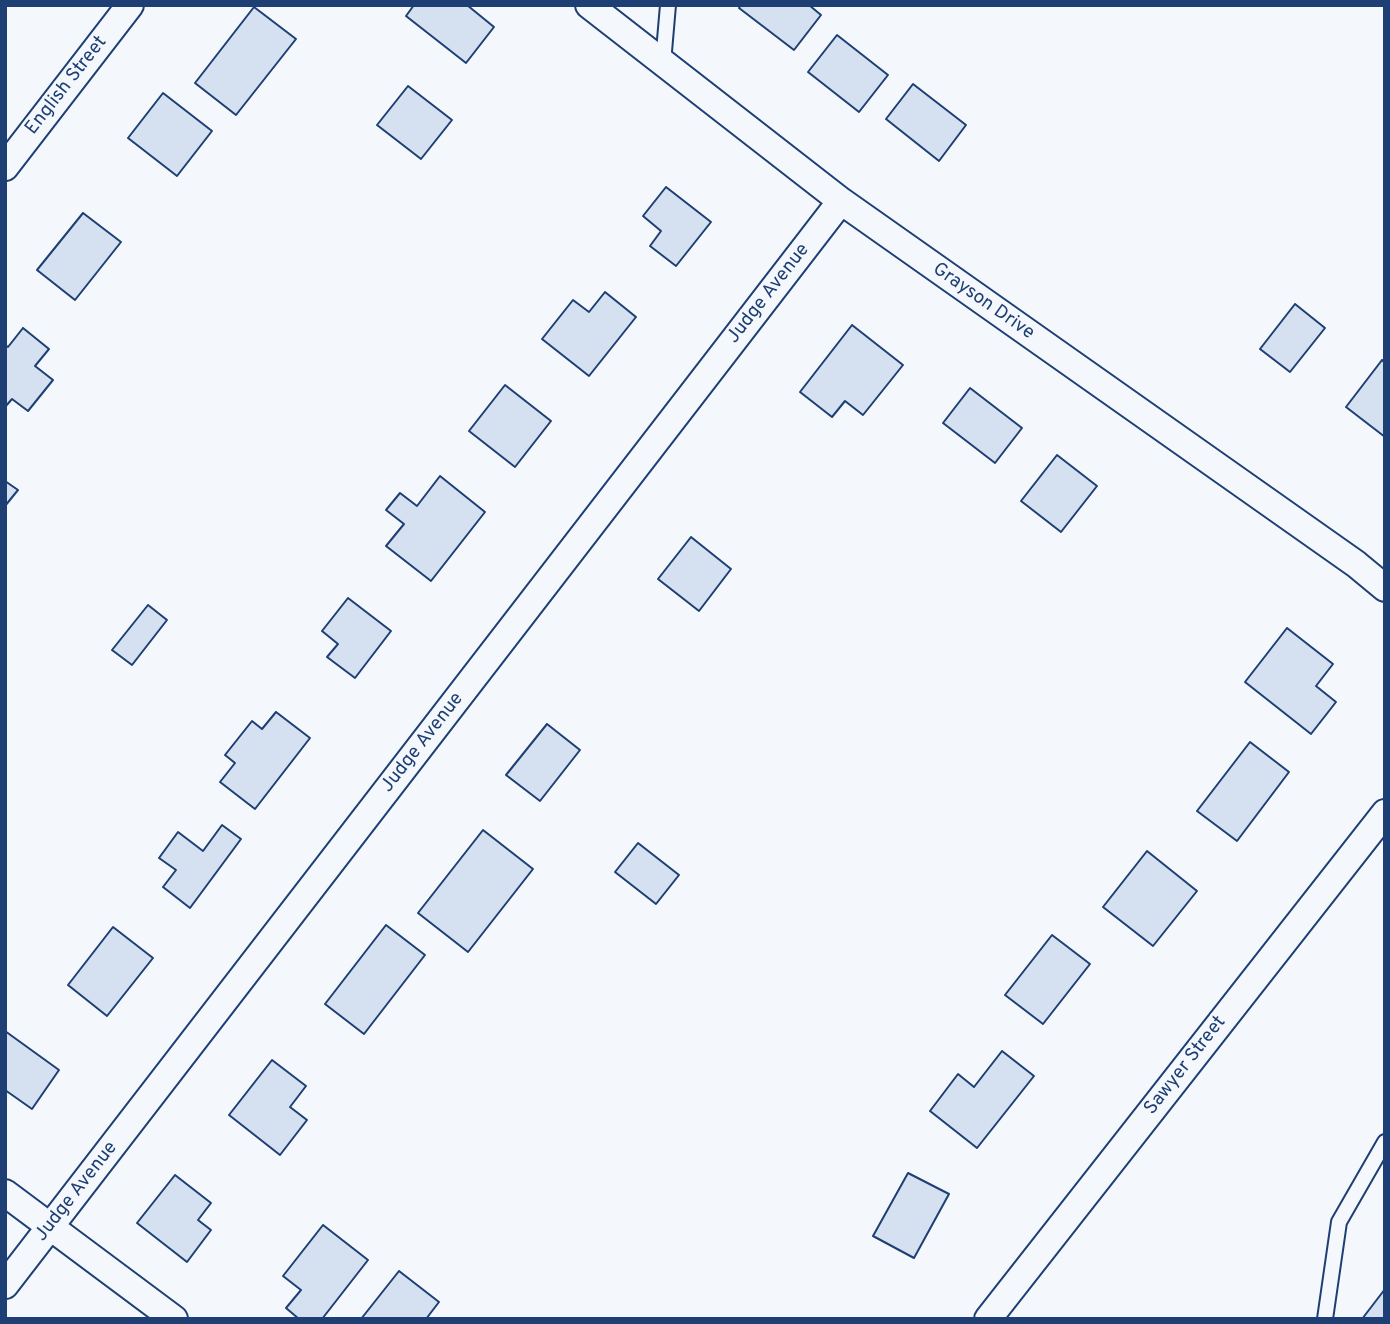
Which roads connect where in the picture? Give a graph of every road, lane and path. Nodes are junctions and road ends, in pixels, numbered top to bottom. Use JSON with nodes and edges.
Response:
{"nodes":[{"id":1,"x":130,"y":5,"type":"edge"},
{"id":2,"x":589,"y":5,"type":"edge"},
{"id":3,"x":668,"y":5,"type":"edge"},
{"id":4,"x":663,"y":63,"type":"junction"},
{"id":5,"x":5,"y":167,"type":"edge"},
{"id":6,"x":841,"y":201,"type":"junction"},
{"id":7,"x":1385,"y":588,"type":"edge"},
{"id":8,"x":1385,"y":813,"type":"edge"},
{"id":9,"x":1385,"y":1142,"type":"edge"},
{"id":10,"x":5,"y":1192,"type":"edge"},
{"id":11,"x":50,"y":1227,"type":"junction"},
{"id":12,"x":5,"y":1285,"type":"edge"},
{"id":13,"x":174,"y":1319,"type":"edge"},
{"id":14,"x":988,"y":1319,"type":"edge"},
{"id":15,"x":1325,"y":1319,"type":"edge"}],
"edges":[{"from":1,"to":5,"type":"street","name":"English Street"},
{"from":2,"to":4,"type":"street","name":"Grayson Drive"},
{"from":3,"to":4,"type":"lane"},
{"from":4,"to":6,"type":"street","name":"Grayson Drive"},
{"from":6,"to":7,"type":"street","name":"Grayson Drive"},
{"from":6,"to":11,"type":"street","name":"Judge Avenue"},
{"from":8,"to":14,"type":"street","name":"Sawyer Street"},
{"from":9,"to":15,"type":"lane"},
{"from":10,"to":11,"type":"street"},
{"from":11,"to":12,"type":"street","name":"Judge Avenue"},
{"from":11,"to":13,"type":"street"}]}
